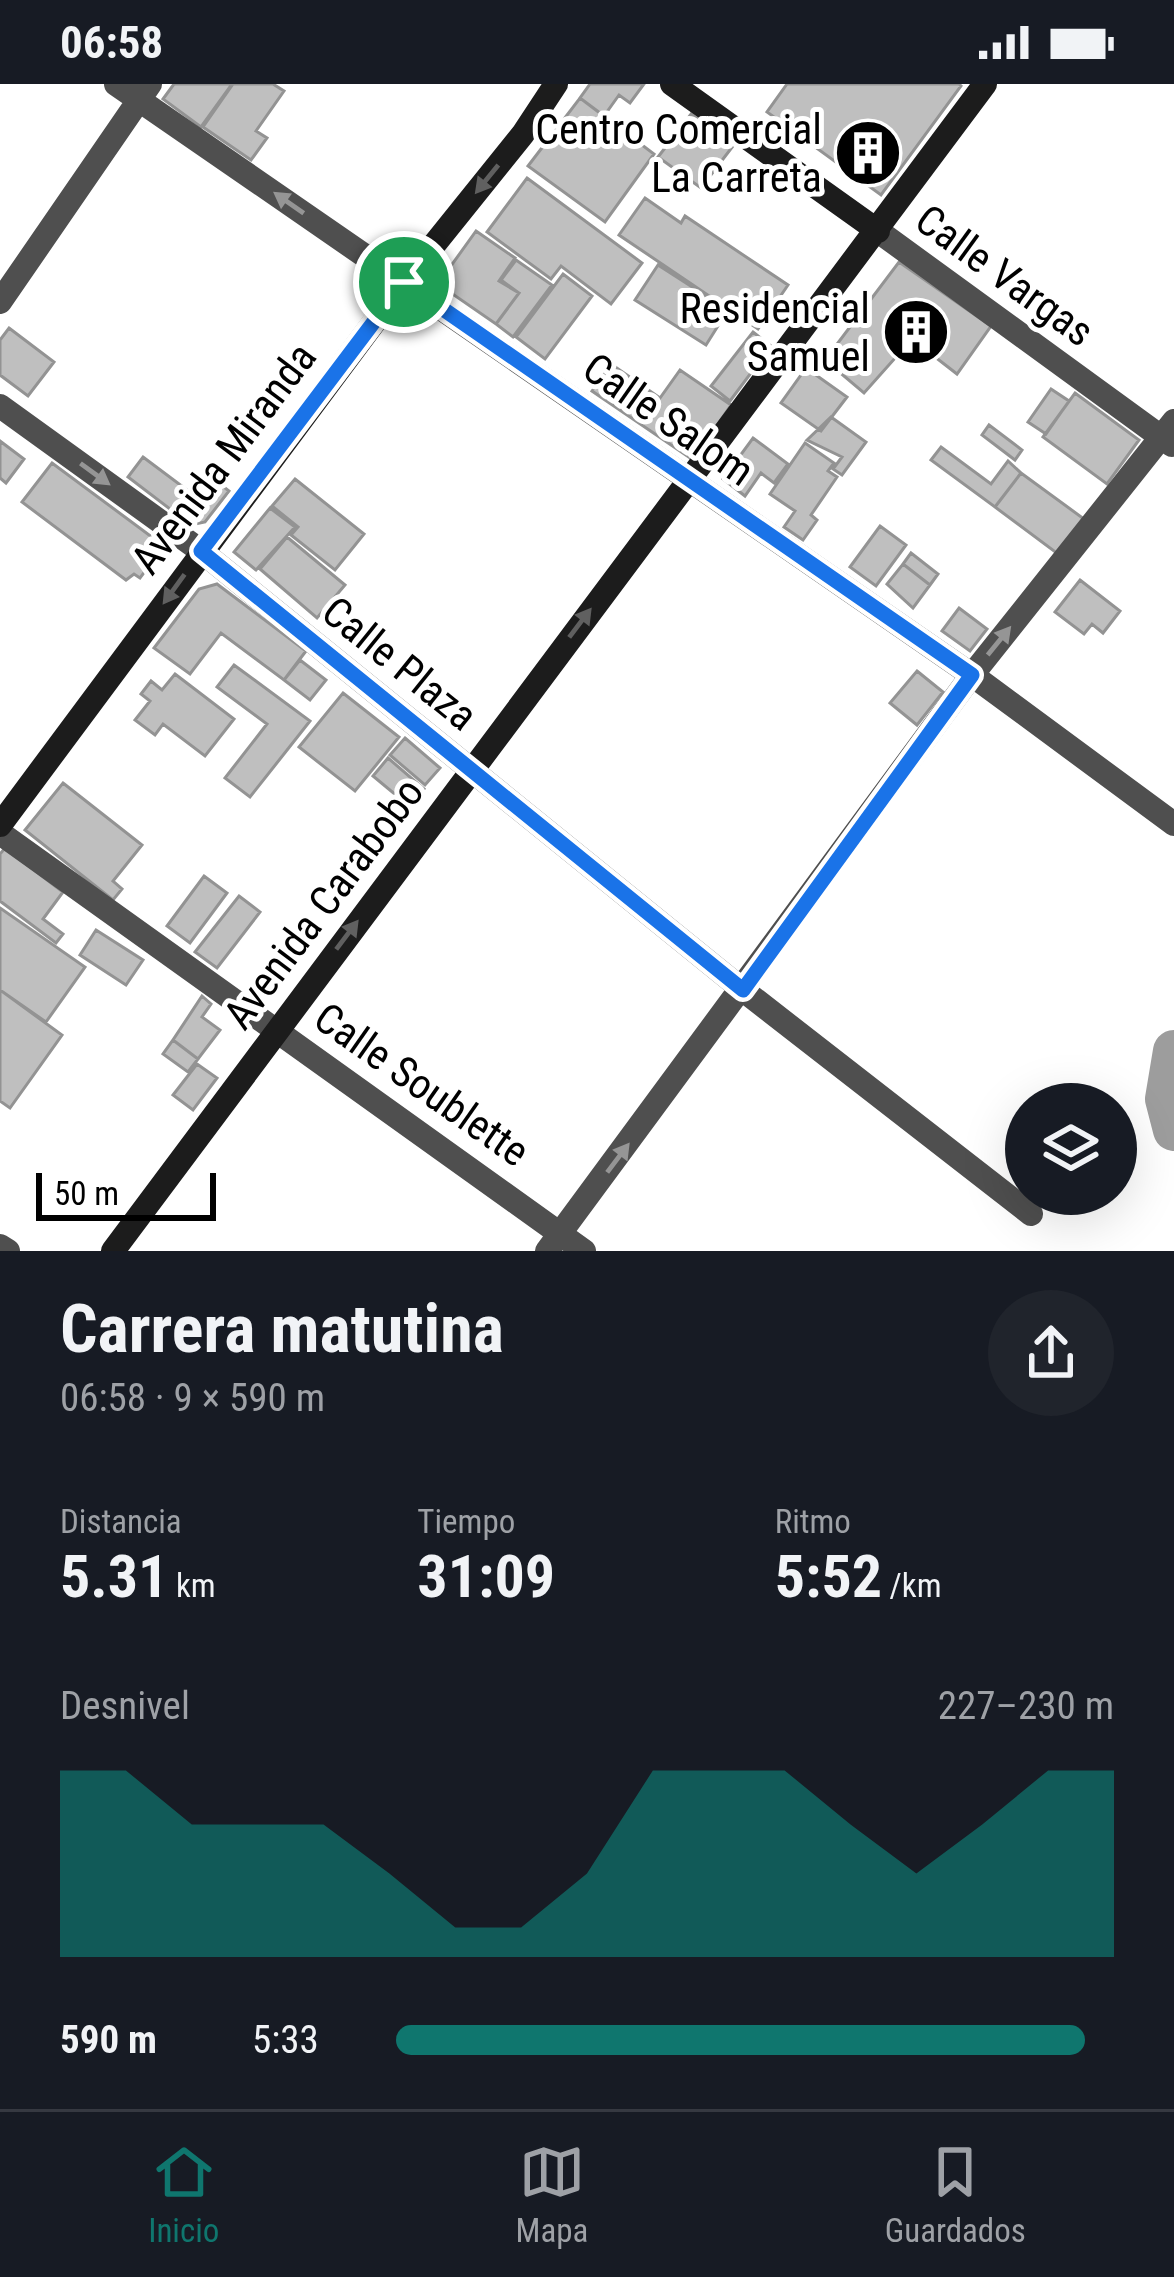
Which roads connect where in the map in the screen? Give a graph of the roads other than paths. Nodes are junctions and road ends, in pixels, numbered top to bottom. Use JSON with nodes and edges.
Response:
{"nodes":[{"id":1,"x":116,"y":84,"type":"edge"},
{"id":2,"x":556,"y":84,"type":"edge"},
{"id":3,"x":673,"y":84,"type":"edge"},
{"id":4,"x":985,"y":84,"type":"edge"},
{"id":5,"x":144,"y":92,"type":"edge"},
{"id":6,"x":878,"y":230,"type":"junction"},
{"id":7,"x":404,"y":282,"type":"junction"},
{"id":8,"x":0,"y":302,"type":"edge"},
{"id":9,"x":0,"y":406,"type":"edge"},
{"id":10,"x":1170,"y":435,"type":"edge"},
{"id":11,"x":687,"y":480,"type":"junction"},
{"id":12,"x":201,"y":551,"type":"junction"},
{"id":13,"x":972,"y":675,"type":"junction"},
{"id":14,"x":470,"y":771,"type":"junction"},
{"id":15,"x":1174,"y":824,"type":"edge"},
{"id":16,"x":0,"y":829,"type":"edge"},
{"id":17,"x":743,"y":990,"type":"junction"},
{"id":18,"x":277,"y":1029,"type":"junction"},
{"id":19,"x":1005,"y":1194,"type":"edge"},
{"id":20,"x":555,"y":1242,"type":"edge"},
{"id":21,"x":0,"y":1246,"type":"edge"},
{"id":22,"x":8,"y":1251,"type":"edge"},
{"id":23,"x":113,"y":1251,"type":"edge"},
{"id":24,"x":584,"y":1251,"type":"edge"}],
"edges":[{"from":1,"to":5,"type":"street","name":"Calle Salom"},
{"from":2,"to":7,"type":"street","name":"Avenida Miranda","one_way":true},
{"from":3,"to":6,"type":"street","name":"Calle Vargas"},
{"from":4,"to":6,"type":"street","name":"Avenida Carabobo"},
{"from":7,"to":5,"type":"street","name":"Calle Salom","one_way":true},
{"from":5,"to":8,"type":"street"},
{"from":6,"to":10,"type":"street","name":"Calle Vargas"},
{"from":6,"to":11,"type":"street","name":"Avenida Carabobo"},
{"from":7,"to":11,"type":"street","name":"Calle Salom"},
{"from":7,"to":12,"type":"street","name":"Avenida Miranda"},
{"from":9,"to":12,"type":"street","name":"Calle Plaza","one_way":true},
{"from":13,"to":10,"type":"street","one_way":true},
{"from":11,"to":13,"type":"street","name":"Calle Salom"},
{"from":14,"to":11,"type":"street","name":"Avenida Carabobo","one_way":true},
{"from":12,"to":14,"type":"street","name":"Calle Plaza"},
{"from":12,"to":16,"type":"street","name":"Avenida Miranda","one_way":true},
{"from":13,"to":15,"type":"street","name":"Calle Salom"},
{"from":13,"to":17,"type":"street"},
{"from":14,"to":17,"type":"street","name":"Calle Plaza"},
{"from":18,"to":14,"type":"street","name":"Avenida Carabobo","one_way":true},
{"from":16,"to":18,"type":"street","name":"Calle Soublette"},
{"from":17,"to":19,"type":"street","name":"Calle Plaza"},
{"from":20,"to":17,"type":"street","one_way":true},
{"from":18,"to":20,"type":"street","name":"Calle Soublette"},
{"from":18,"to":23,"type":"street","name":"Avenida Carabobo"},
{"from":20,"to":24,"type":"street","name":"Calle Soublette"},
{"from":21,"to":22,"type":"street"}]}
